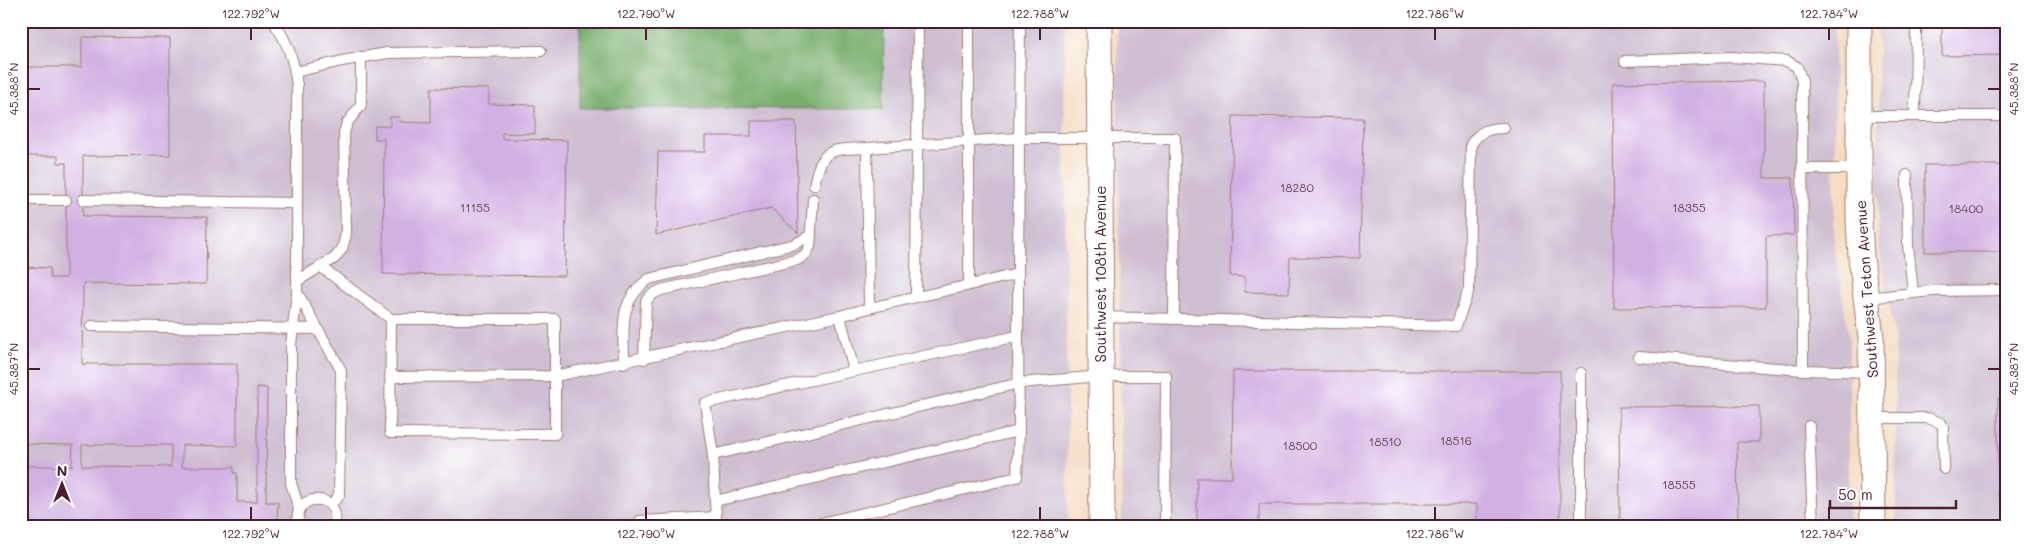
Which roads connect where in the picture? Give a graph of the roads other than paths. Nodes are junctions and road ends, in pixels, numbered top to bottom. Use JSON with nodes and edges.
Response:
{"nodes":[{"id":1,"x":273,"y":21,"type":"edge"},
{"id":2,"x":918,"y":21,"type":"edge"},
{"id":3,"x":969,"y":21,"type":"edge"},
{"id":4,"x":1020,"y":21,"type":"edge"},
{"id":5,"x":1099,"y":21,"type":"edge"},
{"id":6,"x":1859,"y":21,"type":"edge"},
{"id":7,"x":1916,"y":30,"type":"dead end"},
{"id":8,"x":541,"y":51,"type":"dead end"},
{"id":9,"x":361,"y":57,"type":"junction"},
{"id":10,"x":1625,"y":61,"type":"dead end"},
{"id":11,"x":295,"y":72,"type":"junction"},
{"id":12,"x":1859,"y":116,"type":"junction"},
{"id":13,"x":1915,"y":116,"type":"junction"},
{"id":14,"x":2007,"y":116,"type":"edge"},
{"id":15,"x":1504,"y":128,"type":"dead end"},
{"id":16,"x":1100,"y":137,"type":"junction"},
{"id":17,"x":1018,"y":138,"type":"junction"},
{"id":18,"x":969,"y":140,"type":"junction"},
{"id":19,"x":917,"y":144,"type":"junction"},
{"id":20,"x":867,"y":148,"type":"junction"},
{"id":21,"x":1803,"y":169,"type":"junction"},
{"id":22,"x":1859,"y":169,"type":"junction"},
{"id":23,"x":1907,"y":175,"type":"dead end"},
{"id":24,"x":814,"y":185,"type":"dead end"},
{"id":25,"x":813,"y":199,"type":"dead end"},
{"id":26,"x":21,"y":200,"type":"edge"},
{"id":27,"x":66,"y":200,"type":"dead end"},
{"id":28,"x":83,"y":200,"type":"dead end"},
{"id":29,"x":296,"y":204,"type":"junction"},
{"id":30,"x":811,"y":235,"type":"junction"},
{"id":31,"x":321,"y":267,"type":"junction"},
{"id":32,"x":1018,"y":274,"type":"junction"},
{"id":33,"x":297,"y":281,"type":"junction"},
{"id":34,"x":969,"y":285,"type":"junction"},
{"id":35,"x":2007,"y":290,"type":"edge"},
{"id":36,"x":297,"y":293,"type":"junction"},
{"id":37,"x":1913,"y":293,"type":"junction"},
{"id":38,"x":916,"y":297,"type":"junction"},
{"id":39,"x":1867,"y":298,"type":"junction"},
{"id":40,"x":869,"y":308,"type":"junction"},
{"id":41,"x":840,"y":316,"type":"junction"},
{"id":42,"x":1100,"y":317,"type":"junction"},
{"id":43,"x":1174,"y":318,"type":"junction"},
{"id":44,"x":391,"y":319,"type":"junction"},
{"id":45,"x":91,"y":326,"type":"dead end"},
{"id":46,"x":293,"y":328,"type":"junction"},
{"id":47,"x":317,"y":329,"type":"junction"},
{"id":48,"x":1018,"y":336,"type":"junction"},
{"id":49,"x":1639,"y":357,"type":"dead end"},
{"id":50,"x":644,"y":359,"type":"junction"},
{"id":51,"x":624,"y":363,"type":"junction"},
{"id":52,"x":1803,"y":370,"type":"junction"},
{"id":53,"x":854,"y":371,"type":"junction"},
{"id":54,"x":1872,"y":372,"type":"junction"},
{"id":55,"x":1581,"y":373,"type":"dead end"},
{"id":56,"x":390,"y":376,"type":"junction"},
{"id":57,"x":555,"y":376,"type":"junction"},
{"id":58,"x":1101,"y":376,"type":"junction"},
{"id":59,"x":1020,"y":383,"type":"junction"},
{"id":60,"x":1872,"y":418,"type":"junction"},
{"id":61,"x":1809,"y":426,"type":"dead end"},
{"id":62,"x":1020,"y":431,"type":"junction"},
{"id":63,"x":713,"y":455,"type":"junction"},
{"id":64,"x":1944,"y":470,"type":"dead end"},
{"id":65,"x":716,"y":501,"type":"junction"},
{"id":66,"x":330,"y":505,"type":"junction"},
{"id":67,"x":299,"y":510,"type":"junction"},
{"id":68,"x":716,"y":522,"type":"edge"},
{"id":69,"x":299,"y":526,"type":"edge"},
{"id":70,"x":334,"y":526,"type":"edge"},
{"id":71,"x":640,"y":526,"type":"edge"},
{"id":72,"x":808,"y":526,"type":"edge"},
{"id":73,"x":1102,"y":526,"type":"edge"},
{"id":74,"x":1165,"y":526,"type":"edge"},
{"id":75,"x":1580,"y":526,"type":"edge"},
{"id":76,"x":1813,"y":526,"type":"edge"},
{"id":77,"x":1873,"y":526,"type":"edge"}],
"edges":[{"from":1,"to":11,"type":"lane"},
{"from":2,"to":19,"type":"lane"},
{"from":3,"to":18,"type":"lane"},
{"from":4,"to":17,"type":"lane"},
{"from":5,"to":16,"type":"street","name":"Southwest 108th Avenue"},
{"from":6,"to":12,"type":"street","name":"Southwest Teton Avenue"},
{"from":7,"to":13,"type":"lane"},
{"from":8,"to":9,"type":"lane"},
{"from":9,"to":11,"type":"lane"},
{"from":9,"to":31,"type":"lane"},
{"from":10,"to":21,"type":"lane"},
{"from":11,"to":29,"type":"lane"},
{"from":12,"to":13,"type":"lane"},
{"from":12,"to":22,"type":"street","name":"Southwest Teton Avenue"},
{"from":13,"to":14,"type":"lane"},
{"from":15,"to":43,"type":"lane"},
{"from":16,"to":17,"type":"lane"},
{"from":16,"to":42,"type":"street","name":"Southwest 108th Avenue"},
{"from":16,"to":43,"type":"lane"},
{"from":17,"to":18,"type":"lane"},
{"from":17,"to":32,"type":"lane"},
{"from":18,"to":19,"type":"lane"},
{"from":18,"to":34,"type":"lane"},
{"from":19,"to":20,"type":"lane"},
{"from":19,"to":38,"type":"lane"},
{"from":20,"to":24,"type":"lane"},
{"from":20,"to":40,"type":"lane"},
{"from":21,"to":22,"type":"lane"},
{"from":21,"to":52,"type":"lane"},
{"from":22,"to":39,"type":"street","name":"Southwest Teton Avenue"},
{"from":23,"to":37,"type":"lane"},
{"from":25,"to":30,"type":"lane"},
{"from":26,"to":27,"type":"lane"},
{"from":28,"to":29,"type":"lane"},
{"from":29,"to":33,"type":"lane"},
{"from":30,"to":50,"type":"lane"},
{"from":30,"to":51,"type":"lane"},
{"from":31,"to":33,"type":"lane"},
{"from":31,"to":44,"type":"lane"},
{"from":32,"to":34,"type":"lane"},
{"from":32,"to":48,"type":"lane"},
{"from":33,"to":36,"type":"lane"},
{"from":34,"to":38,"type":"lane"},
{"from":35,"to":37,"type":"lane"},
{"from":36,"to":46,"type":"lane"},
{"from":36,"to":47,"type":"lane"},
{"from":37,"to":39,"type":"lane"},
{"from":38,"to":40,"type":"lane"},
{"from":39,"to":54,"type":"street","name":"Southwest Teton Avenue"},
{"from":40,"to":41,"type":"lane"},
{"from":41,"to":50,"type":"lane"},
{"from":41,"to":53,"type":"lane"},
{"from":42,"to":43,"type":"lane"},
{"from":42,"to":58,"type":"street","name":"Southwest 108th Avenue"},
{"from":44,"to":56,"type":"lane"},
{"from":44,"to":57,"type":"lane"},
{"from":45,"to":46,"type":"lane"},
{"from":46,"to":47,"type":"lane"},
{"from":46,"to":67,"type":"lane"},
{"from":47,"to":66,"type":"lane"},
{"from":48,"to":53,"type":"lane"},
{"from":48,"to":59,"type":"lane"},
{"from":49,"to":52,"type":"lane"},
{"from":50,"to":51,"type":"lane"},
{"from":51,"to":57,"type":"lane"},
{"from":52,"to":54,"type":"lane"},
{"from":53,"to":63,"type":"lane"},
{"from":54,"to":60,"type":"street","name":"Southwest Teton Avenue"},
{"from":55,"to":75,"type":"lane"},
{"from":56,"to":57,"type":"lane"},
{"from":56,"to":57,"type":"lane"},
{"from":58,"to":59,"type":"lane"},
{"from":58,"to":73,"type":"street","name":"Southwest 108th Avenue"},
{"from":58,"to":74,"type":"lane"},
{"from":59,"to":62,"type":"lane"},
{"from":59,"to":63,"type":"lane"},
{"from":60,"to":64,"type":"lane"},
{"from":60,"to":77,"type":"street","name":"Southwest Teton Avenue"},
{"from":61,"to":76,"type":"lane"},
{"from":62,"to":65,"type":"lane"},
{"from":62,"to":72,"type":"lane"},
{"from":63,"to":65,"type":"lane"},
{"from":65,"to":68,"type":"lane"},
{"from":66,"to":67,"type":"lane"},
{"from":66,"to":70,"type":"lane"},
{"from":67,"to":69,"type":"lane"},
{"from":68,"to":71,"type":"lane"}]}
